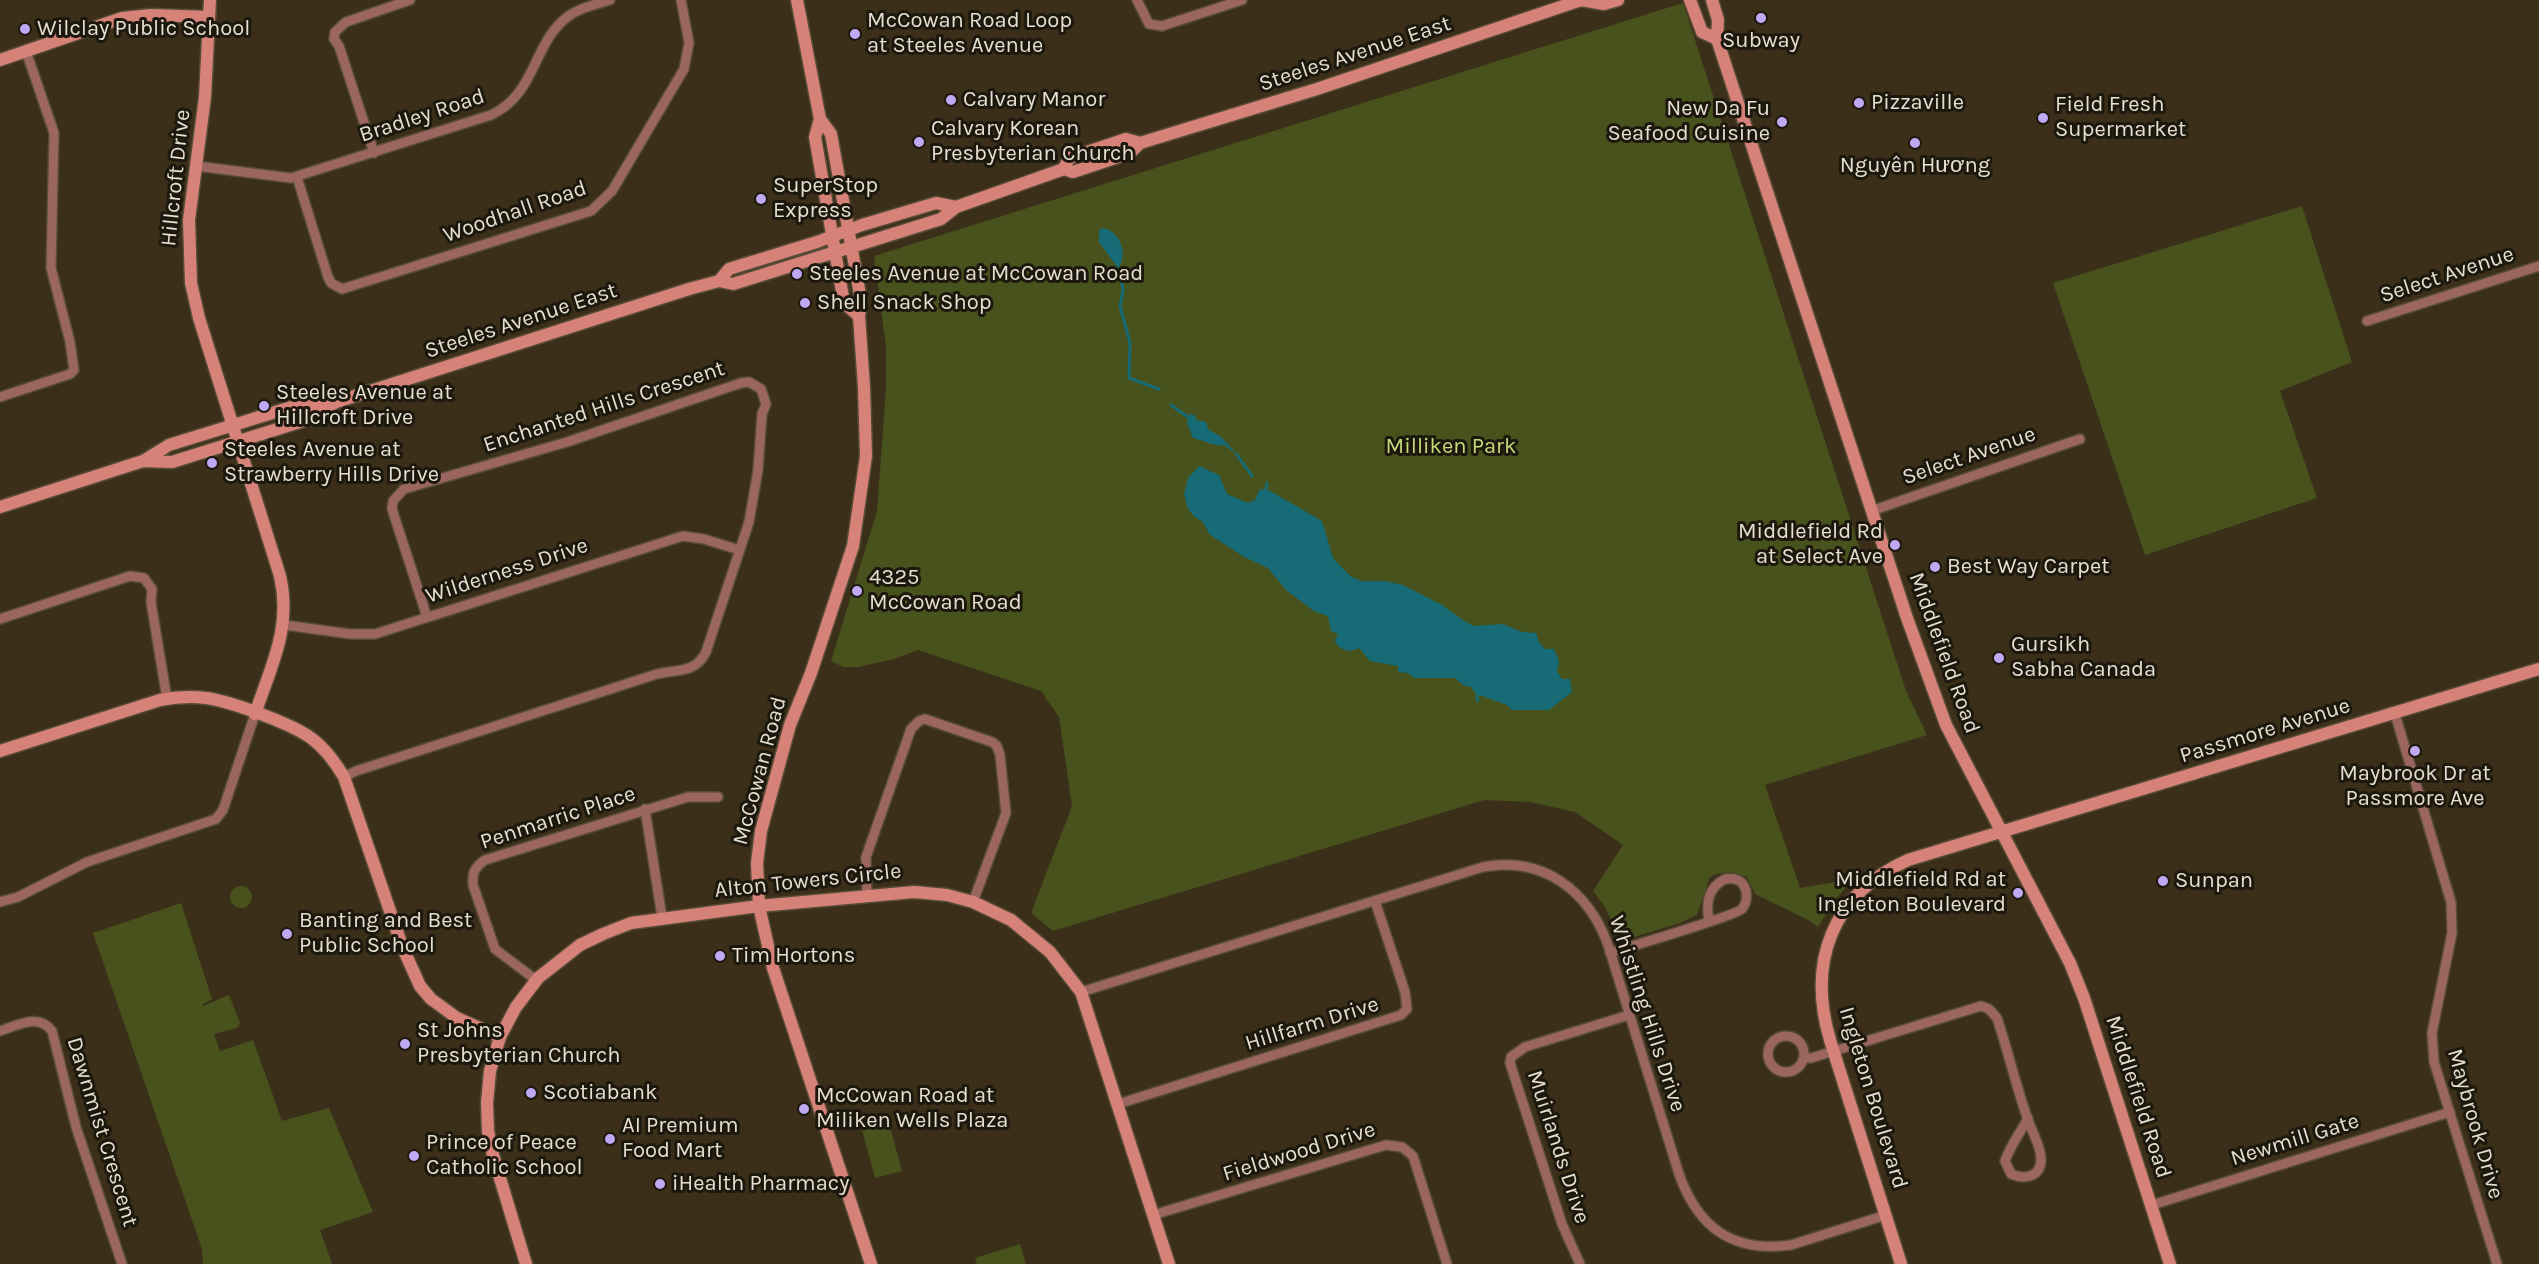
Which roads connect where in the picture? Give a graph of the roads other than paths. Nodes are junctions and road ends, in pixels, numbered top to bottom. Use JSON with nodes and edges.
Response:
{"nodes":[{"id":1,"x":210,"y":0,"type":"edge"},
{"id":2,"x":410,"y":0,"type":"edge"},
{"id":3,"x":610,"y":0,"type":"edge"},
{"id":4,"x":681,"y":0,"type":"edge"},
{"id":5,"x":797,"y":0,"type":"edge"},
{"id":6,"x":1137,"y":0,"type":"edge"},
{"id":7,"x":1242,"y":0,"type":"edge"},
{"id":8,"x":1581,"y":0,"type":"edge"},
{"id":9,"x":1618,"y":0,"type":"edge"},
{"id":10,"x":1690,"y":0,"type":"edge"},
{"id":11,"x":1712,"y":0,"type":"edge"},
{"id":12,"x":209,"y":17,"type":"junction"},
{"id":13,"x":1717,"y":39,"type":"junction"},
{"id":14,"x":26,"y":51,"type":"junction"},
{"id":15,"x":0,"y":60,"type":"edge"},
{"id":16,"x":820,"y":119,"type":"junction"},
{"id":17,"x":374,"y":153,"type":"junction"},
{"id":18,"x":196,"y":166,"type":"junction"},
{"id":19,"x":297,"y":177,"type":"junction"},
{"id":20,"x":956,"y":207,"type":"junction"},
{"id":21,"x":848,"y":230,"type":"junction"},
{"id":22,"x":832,"y":236,"type":"junction"},
{"id":23,"x":851,"y":246,"type":"junction"},
{"id":24,"x":835,"y":251,"type":"junction"},
{"id":25,"x":2539,"y":266,"type":"edge"},
{"id":26,"x":719,"y":281,"type":"junction"},
{"id":27,"x":858,"y":316,"type":"junction"},
{"id":28,"x":2367,"y":321,"type":"dead end"},
{"id":29,"x":0,"y":397,"type":"edge"},
{"id":30,"x":336,"y":402,"type":"junction"},
{"id":31,"x":233,"y":426,"type":"junction"},
{"id":32,"x":2080,"y":439,"type":"dead end"},
{"id":33,"x":238,"y":441,"type":"junction"},
{"id":34,"x":143,"y":461,"type":"junction"},
{"id":35,"x":0,"y":507,"type":"edge"},
{"id":36,"x":1871,"y":511,"type":"junction"},
{"id":37,"x":739,"y":550,"type":"junction"},
{"id":38,"x":427,"y":617,"type":"junction"},
{"id":39,"x":0,"y":619,"type":"edge"},
{"id":40,"x":284,"y":625,"type":"junction"},
{"id":41,"x":2539,"y":669,"type":"edge"},
{"id":42,"x":167,"y":699,"type":"junction"},
{"id":43,"x":255,"y":714,"type":"junction"},
{"id":44,"x":2395,"y":714,"type":"junction"},
{"id":45,"x":0,"y":751,"type":"edge"},
{"id":46,"x":344,"y":777,"type":"junction"},
{"id":47,"x":718,"y":797,"type":"dead end"},
{"id":48,"x":645,"y":809,"type":"junction"},
{"id":49,"x":2002,"y":833,"type":"junction"},
{"id":50,"x":867,"y":896,"type":"junction"},
{"id":51,"x":1375,"y":901,"type":"junction"},
{"id":52,"x":0,"y":902,"type":"edge"},
{"id":53,"x":973,"y":902,"type":"junction"},
{"id":54,"x":759,"y":906,"type":"junction"},
{"id":55,"x":662,"y":917,"type":"junction"},
{"id":56,"x":1709,"y":921,"type":"junction"},
{"id":57,"x":1610,"y":952,"type":"junction"},
{"id":58,"x":536,"y":980,"type":"junction"},
{"id":59,"x":1081,"y":992,"type":"junction"},
{"id":60,"x":1629,"y":1015,"type":"junction"},
{"id":61,"x":0,"y":1031,"type":"edge"},
{"id":62,"x":500,"y":1036,"type":"junction"},
{"id":63,"x":1834,"y":1052,"type":"junction"},
{"id":64,"x":1804,"y":1057,"type":"junction"},
{"id":65,"x":1118,"y":1104,"type":"junction"},
{"id":66,"x":2450,"y":1112,"type":"junction"},
{"id":67,"x":2028,"y":1118,"type":"junction"},
{"id":68,"x":2152,"y":1205,"type":"junction"},
{"id":69,"x":1153,"y":1215,"type":"junction"},
{"id":70,"x":1886,"y":1215,"type":"junction"},
{"id":71,"x":122,"y":1264,"type":"edge"},
{"id":72,"x":526,"y":1264,"type":"edge"},
{"id":73,"x":871,"y":1264,"type":"edge"},
{"id":74,"x":1169,"y":1264,"type":"edge"},
{"id":75,"x":1447,"y":1264,"type":"edge"},
{"id":76,"x":1580,"y":1264,"type":"edge"},
{"id":77,"x":1901,"y":1264,"type":"edge"},
{"id":78,"x":2170,"y":1264,"type":"edge"},
{"id":79,"x":2497,"y":1264,"type":"edge"}],
"edges":[{"from":1,"to":12,"type":"main road","name":"Hillcroft Drive"},
{"from":2,"to":17,"type":"street"},
{"from":3,"to":17,"type":"street","name":"Bradley Road"},
{"from":4,"to":19,"type":"street","name":"Woodhall Road"},
{"from":5,"to":16,"type":"main road","name":"McCowan Road"},
{"from":6,"to":7,"type":"street"},
{"from":8,"to":9,"type":"main road","name":"Steeles Avenue East"},
{"from":8,"to":20,"type":"main road","name":"Steeles Avenue East"},
{"from":10,"to":13,"type":"main road","name":"Middlefield Road"},
{"from":11,"to":13,"type":"main road","name":"Middlefield Road"},
{"from":12,"to":14,"type":"main road"},
{"from":12,"to":18,"type":"main road","name":"Hillcroft Drive"},
{"from":13,"to":36,"type":"main road","name":"Middlefield Road"},
{"from":14,"to":15,"type":"main road"},
{"from":14,"to":29,"type":"street"},
{"from":16,"to":21,"type":"main road","name":"McCowan Road"},
{"from":16,"to":22,"type":"main road","name":"McCowan Road"},
{"from":17,"to":19,"type":"street","name":"Bradley Road"},
{"from":18,"to":19,"type":"street","name":"Bradley Road"},
{"from":18,"to":31,"type":"main road","name":"Hillcroft Drive"},
{"from":20,"to":21,"type":"main road","name":"Steeles Avenue East"},
{"from":20,"to":23,"type":"main road","name":"Steeles Avenue East"},
{"from":21,"to":22,"type":"main road","name":"Steeles Avenue East"},
{"from":21,"to":23,"type":"main road","name":"McCowan Road"},
{"from":22,"to":24,"type":"main road","name":"McCowan Road"},
{"from":22,"to":26,"type":"main road","name":"Steeles Avenue East"},
{"from":23,"to":24,"type":"main road","name":"Steeles Avenue East"},
{"from":23,"to":27,"type":"main road","name":"McCowan Road"},
{"from":24,"to":26,"type":"main road","name":"Steeles Avenue East"},
{"from":24,"to":27,"type":"main road","name":"McCowan Road"},
{"from":25,"to":28,"type":"street","name":"Select Avenue"},
{"from":26,"to":30,"type":"main road","name":"Steeles Avenue East"},
{"from":27,"to":54,"type":"main road","name":"McCowan Road"},
{"from":30,"to":31,"type":"main road","name":"Steeles Avenue East"},
{"from":30,"to":33,"type":"main road","name":"Steeles Avenue East"},
{"from":31,"to":33,"type":"main road","name":"Hillcroft Drive"},
{"from":31,"to":34,"type":"main road","name":"Steeles Avenue East"},
{"from":32,"to":36,"type":"street","name":"Select Avenue"},
{"from":33,"to":34,"type":"main road","name":"Steeles Avenue East"},
{"from":33,"to":40,"type":"main road","name":"Hillcroft Drive"},
{"from":34,"to":35,"type":"main road","name":"Steeles Avenue East"},
{"from":36,"to":49,"type":"main road","name":"Middlefield Road"},
{"from":37,"to":38,"type":"street","name":"Wilderness Drive"},
{"from":37,"to":38,"type":"street","name":"Enchanted Hills Crescent"},
{"from":37,"to":46,"type":"street","name":"Enchanted Hills Crescent"},
{"from":38,"to":40,"type":"street","name":"Wilderness Drive"},
{"from":39,"to":42,"type":"street"},
{"from":40,"to":43,"type":"main road","name":"Hillcroft Drive"},
{"from":41,"to":44,"type":"main road","name":"Passmore Avenue"},
{"from":42,"to":43,"type":"main road"},
{"from":42,"to":45,"type":"main road"},
{"from":43,"to":46,"type":"main road"},
{"from":43,"to":52,"type":"street"},
{"from":44,"to":49,"type":"main road","name":"Passmore Avenue"},
{"from":44,"to":66,"type":"street","name":"Maybrook Drive"},
{"from":46,"to":62,"type":"main road"},
{"from":47,"to":48,"type":"street","name":"Penmarric Place"},
{"from":48,"to":55,"type":"street"},
{"from":48,"to":58,"type":"street","name":"Penmarric Place"},
{"from":49,"to":63,"type":"main road","name":"Ingleton Boulevard"},
{"from":49,"to":68,"type":"main road","name":"Middlefield Road"},
{"from":50,"to":53,"type":"main road","name":"Alton Towers Circle"},
{"from":50,"to":53,"type":"street"},
{"from":50,"to":54,"type":"main road","name":"Alton Towers Circle"},
{"from":51,"to":57,"type":"street","name":"Whistling Hills Drive"},
{"from":51,"to":59,"type":"street","name":"Whistling Hills Drive"},
{"from":51,"to":65,"type":"street","name":"Hillfarm Drive"},
{"from":53,"to":59,"type":"main road","name":"Alton Towers Circle"},
{"from":54,"to":55,"type":"main road","name":"Alton Towers Circle"},
{"from":54,"to":73,"type":"main road","name":"McCowan Road"},
{"from":55,"to":58,"type":"main road","name":"Alton Towers Circle"},
{"from":56,"to":56,"type":"street"},
{"from":56,"to":57,"type":"street"},
{"from":57,"to":60,"type":"street","name":"Whistling Hills Drive"},
{"from":58,"to":62,"type":"main road","name":"Alton Towers Circle"},
{"from":59,"to":65,"type":"main road","name":"Alton Towers Circle"},
{"from":60,"to":70,"type":"street","name":"Whistling Hills Drive"},
{"from":60,"to":76,"type":"street","name":"Muirlands Drive"},
{"from":61,"to":71,"type":"street","name":"Dawnmist Crescent"},
{"from":62,"to":72,"type":"main road","name":"Alton Towers Circle"},
{"from":63,"to":64,"type":"street"},
{"from":63,"to":67,"type":"street"},
{"from":63,"to":70,"type":"main road","name":"Ingleton Boulevard"},
{"from":64,"to":64,"type":"street"},
{"from":65,"to":69,"type":"main road","name":"Alton Towers Circle"},
{"from":66,"to":68,"type":"street","name":"Newmill Gate"},
{"from":66,"to":79,"type":"street","name":"Maybrook Drive"},
{"from":67,"to":67,"type":"street"},
{"from":68,"to":78,"type":"main road","name":"Middlefield Road"},
{"from":69,"to":74,"type":"main road","name":"Alton Towers Circle"},
{"from":69,"to":75,"type":"street","name":"Fieldwood Drive"},
{"from":70,"to":77,"type":"main road","name":"Ingleton Boulevard"}]}
